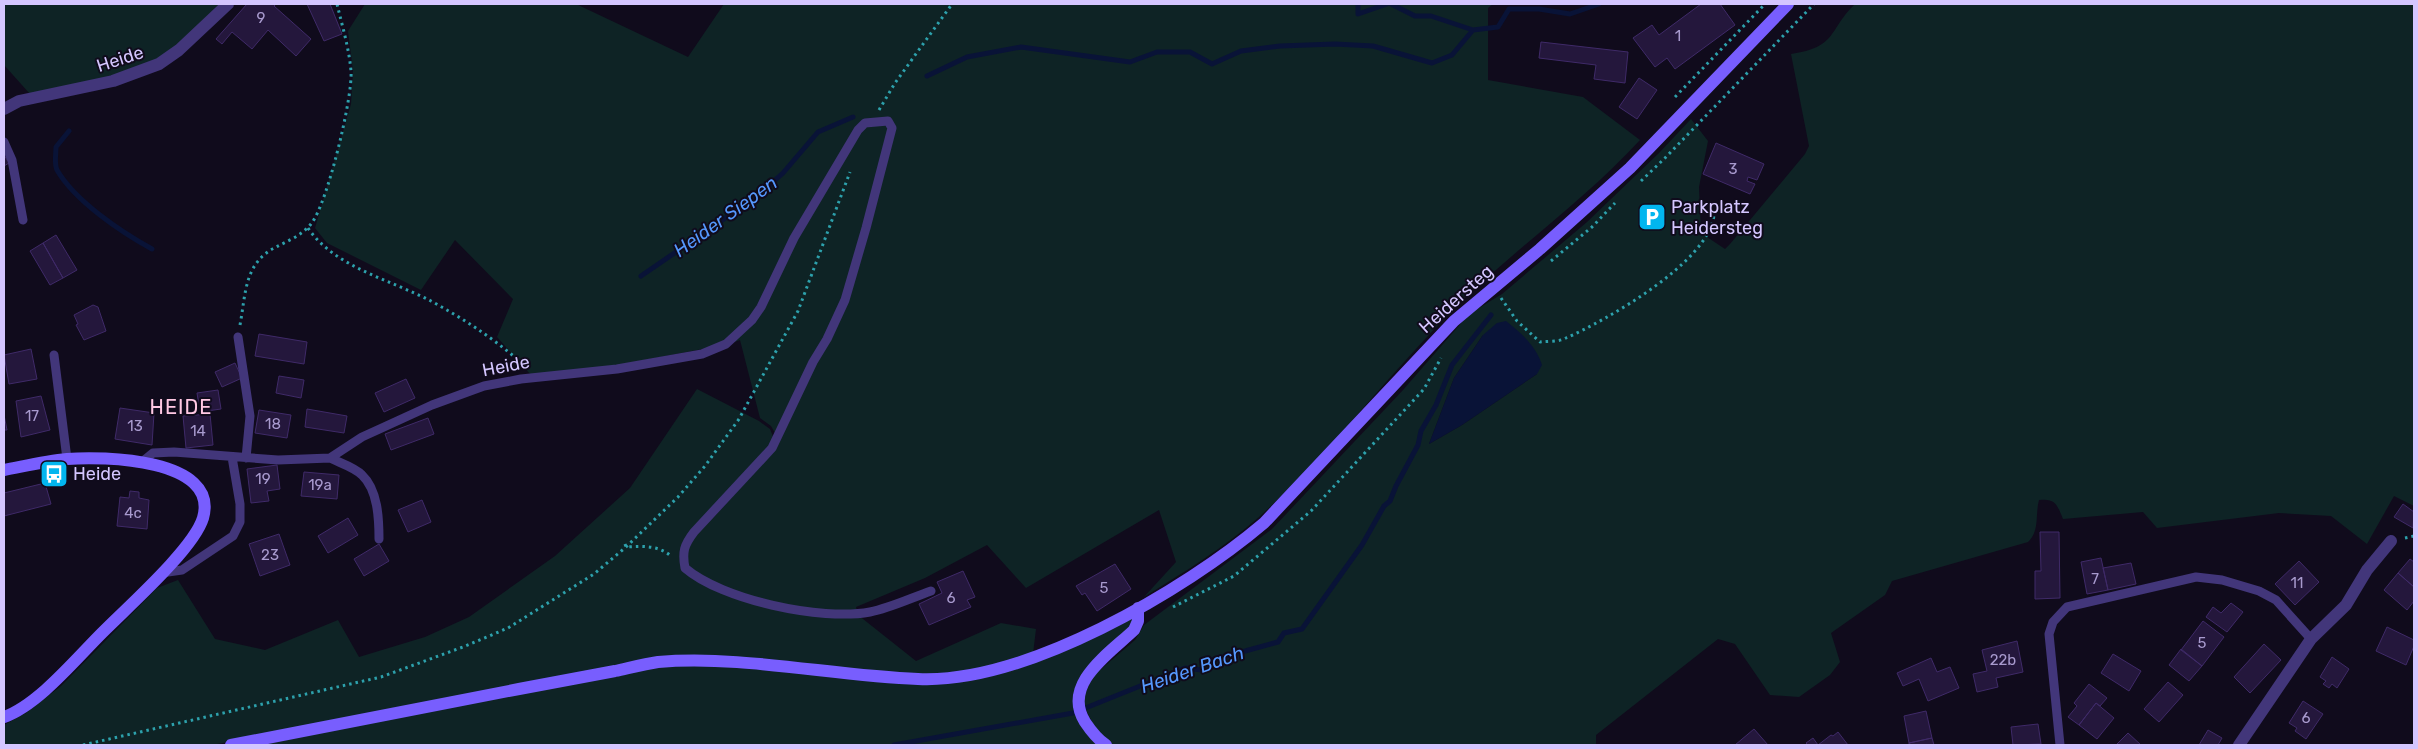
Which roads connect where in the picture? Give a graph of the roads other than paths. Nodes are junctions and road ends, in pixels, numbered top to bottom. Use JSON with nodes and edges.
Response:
{"nodes":[{"id":1,"x":228,"y":4,"type":"edge"},
{"id":2,"x":1788,"y":4,"type":"edge"},
{"id":3,"x":4,"y":109,"type":"edge"},
{"id":4,"x":4,"y":142,"type":"edge"},
{"id":5,"x":23,"y":220,"type":"dead end"},
{"id":6,"x":238,"y":337,"type":"road end"},
{"id":7,"x":54,"y":356,"type":"dead end"},
{"id":8,"x":232,"y":457,"type":"junction"},
{"id":9,"x":246,"y":458,"type":"junction"},
{"id":10,"x":330,"y":458,"type":"junction"},
{"id":11,"x":67,"y":459,"type":"junction"},
{"id":12,"x":142,"y":462,"type":"junction"},
{"id":13,"x":4,"y":470,"type":"edge"},
{"id":14,"x":379,"y":539,"type":"dead end"},
{"id":15,"x":2391,"y":541,"type":"dead end"},
{"id":16,"x":161,"y":573,"type":"junction"},
{"id":17,"x":931,"y":591,"type":"dead end"},
{"id":18,"x":1138,"y":608,"type":"junction"},
{"id":19,"x":2311,"y":639,"type":"junction"},
{"id":20,"x":4,"y":717,"type":"edge"},
{"id":21,"x":231,"y":745,"type":"edge"},
{"id":22,"x":1106,"y":745,"type":"edge"},
{"id":23,"x":2060,"y":745,"type":"edge"},
{"id":24,"x":2238,"y":745,"type":"edge"}],
"edges":[{"from":1,"to":3,"type":"street","name":"Heide"},
{"from":2,"to":18,"type":"main road","name":"Heidersteg"},
{"from":4,"to":5,"type":"lane"},
{"from":6,"to":9,"type":"lane"},
{"from":7,"to":11,"type":"lane"},
{"from":8,"to":9,"type":"lane"},
{"from":8,"to":12,"type":"lane"},
{"from":8,"to":16,"type":"lane"},
{"from":9,"to":10,"type":"lane"},
{"from":10,"to":14,"type":"lane"},
{"from":10,"to":17,"type":"lane","name":"Heide"},
{"from":11,"to":12,"type":"main road"},
{"from":11,"to":13,"type":"main road"},
{"from":12,"to":16,"type":"main road"},
{"from":15,"to":19,"type":"street"},
{"from":16,"to":20,"type":"main road"},
{"from":18,"to":21,"type":"main road","name":"Heidersteg"},
{"from":18,"to":22,"type":"main road"},
{"from":19,"to":23,"type":"lane"},
{"from":19,"to":24,"type":"street"}]}
